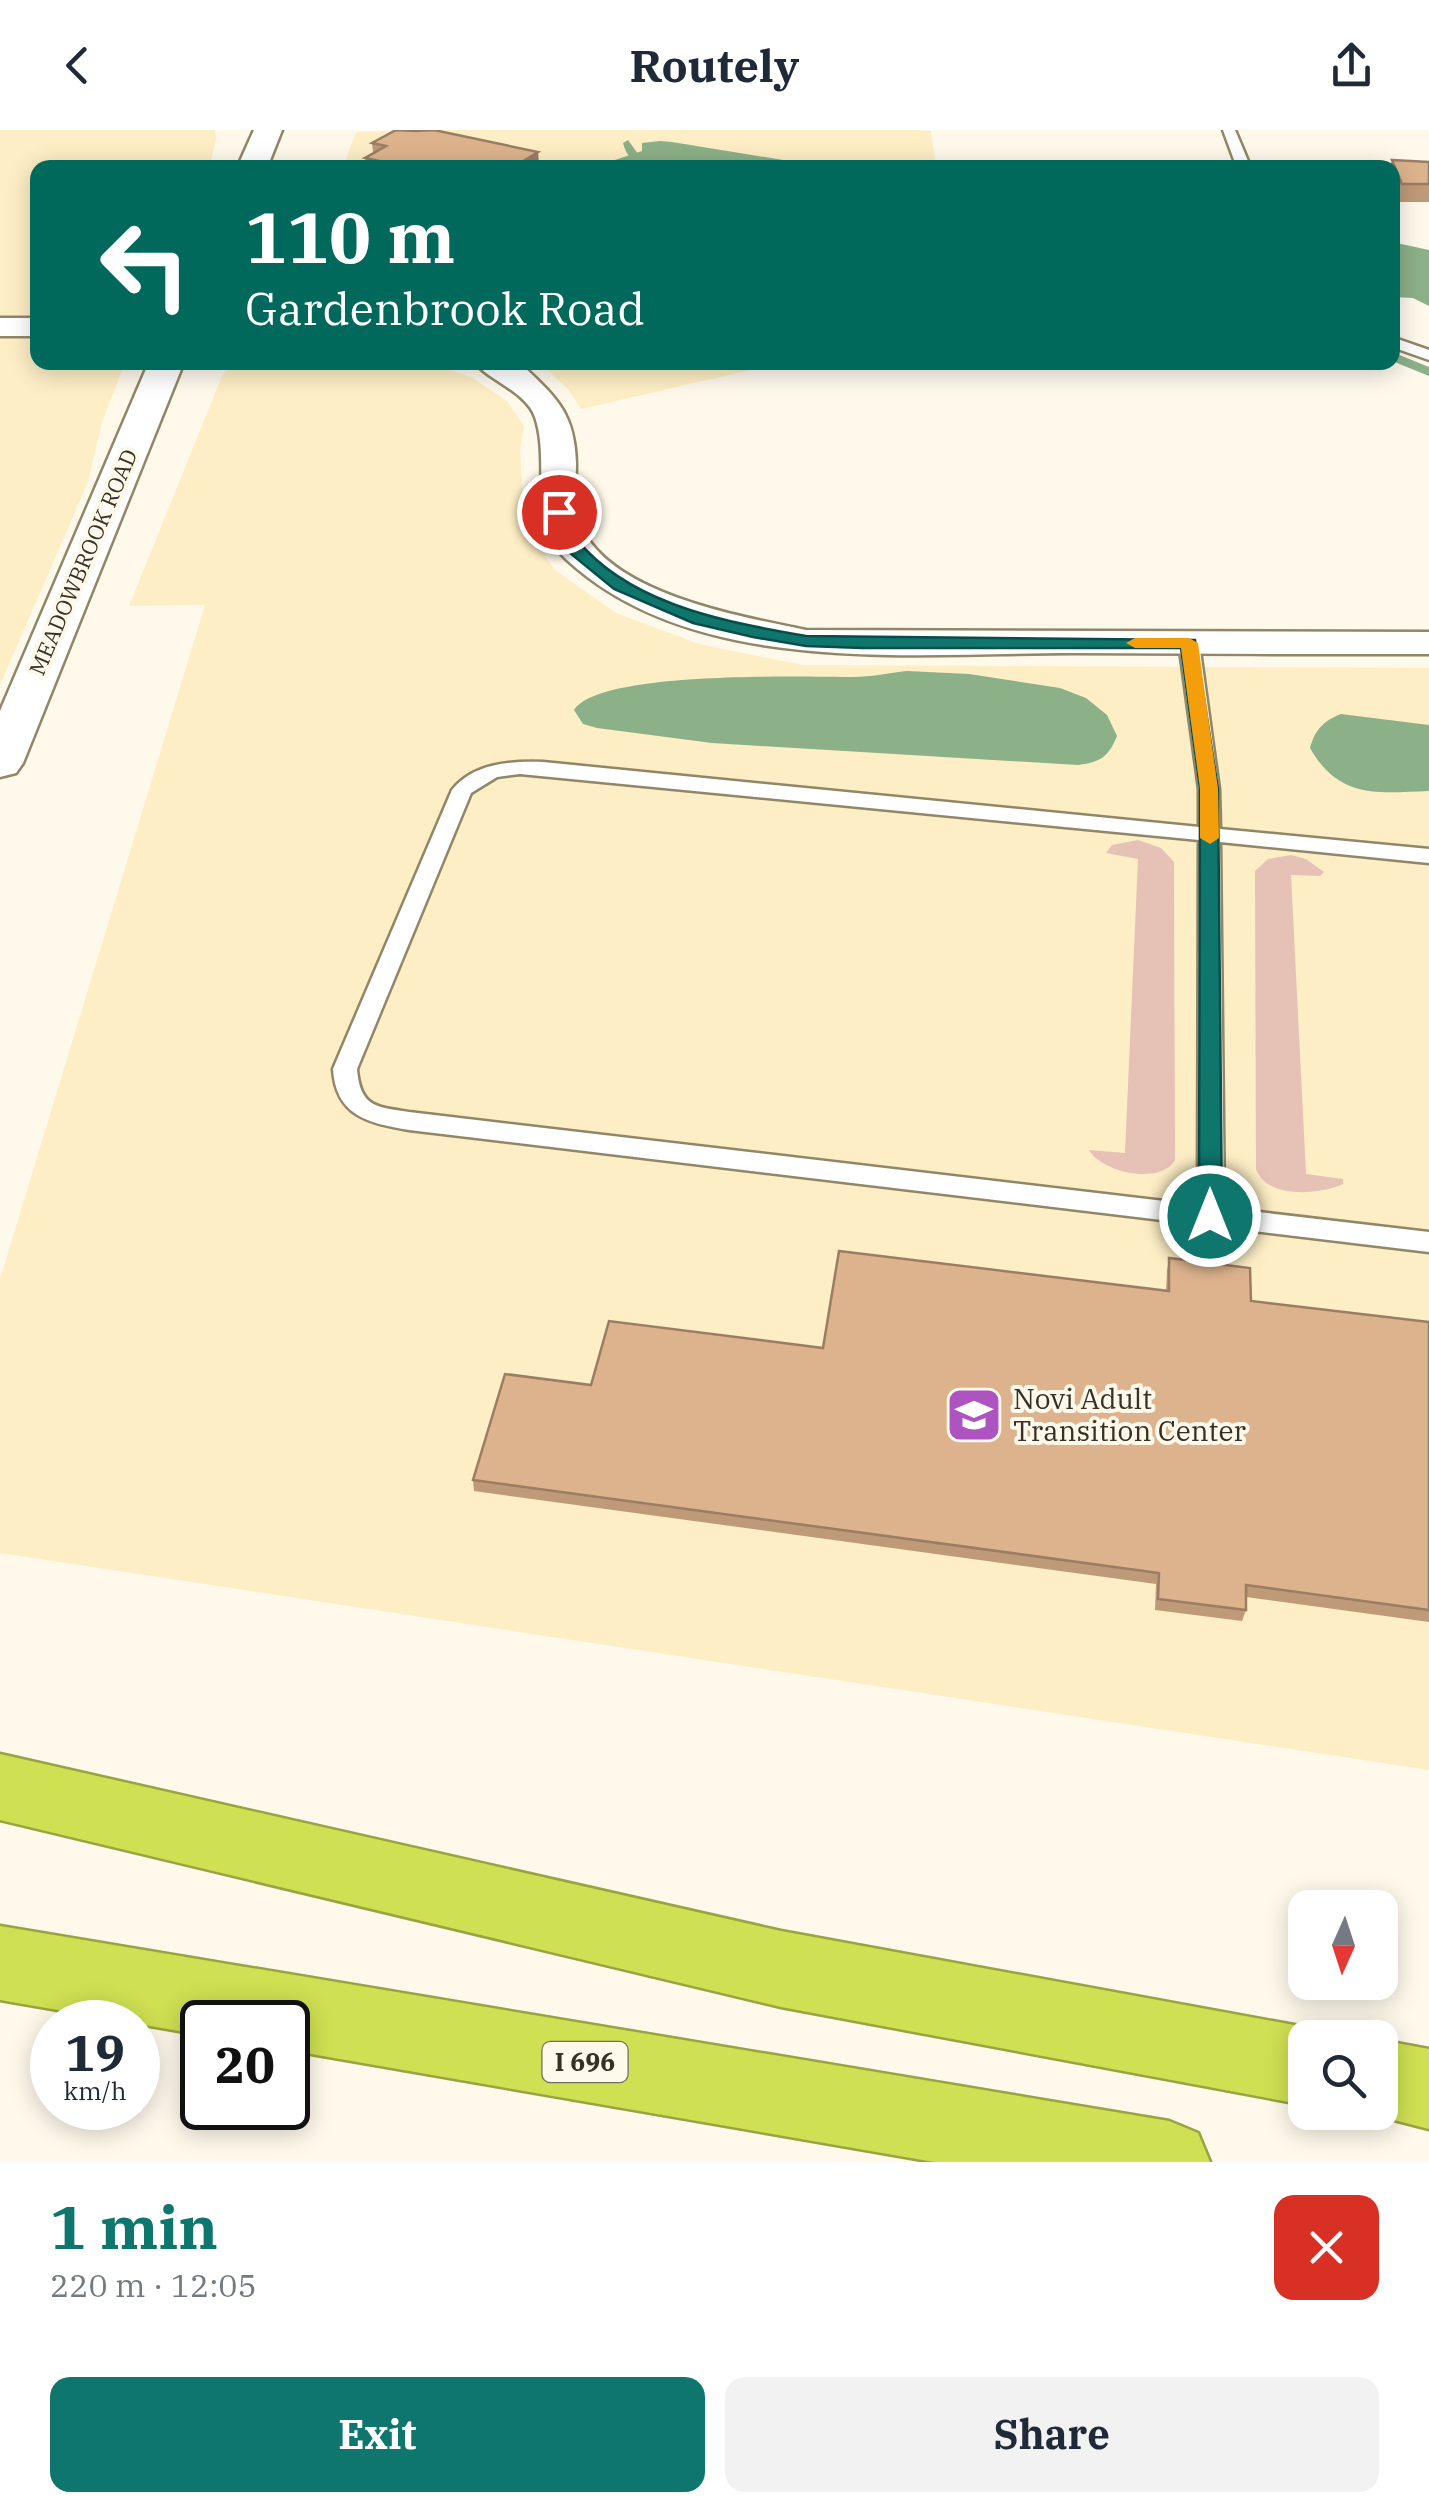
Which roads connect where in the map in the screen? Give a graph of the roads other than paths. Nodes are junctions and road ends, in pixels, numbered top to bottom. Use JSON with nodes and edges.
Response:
{"nodes":[{"id":1,"x":268,"y":130,"type":"edge"},
{"id":2,"x":1229,"y":130,"type":"edge"},
{"id":3,"x":255,"y":160,"type":"edge"},
{"id":4,"x":1241,"y":160,"type":"edge"},
{"id":5,"x":0,"y":327,"type":"edge"},
{"id":6,"x":30,"y":328,"type":"edge"},
{"id":7,"x":1400,"y":345,"type":"edge"},
{"id":8,"x":1429,"y":355,"type":"edge"},
{"id":9,"x":164,"y":370,"type":"edge"},
{"id":10,"x":506,"y":370,"type":"edge"},
{"id":11,"x":1189,"y":643,"type":"junction"},
{"id":12,"x":1429,"y":643,"type":"edge"},
{"id":13,"x":0,"y":763,"type":"edge"},
{"id":14,"x":1210,"y":834,"type":"junction"},
{"id":15,"x":1429,"y":856,"type":"edge"},
{"id":16,"x":1210,"y":1216,"type":"junction"},
{"id":17,"x":1429,"y":1242,"type":"edge"},
{"id":18,"x":0,"y":1787,"type":"edge"},
{"id":19,"x":0,"y":1963,"type":"edge"},
{"id":20,"x":1288,"y":2063,"type":"edge"},
{"id":21,"x":1398,"y":2083,"type":"edge"},
{"id":22,"x":1429,"y":2089,"type":"edge"},
{"id":23,"x":1169,"y":2162,"type":"edge"}],
"edges":[{"from":1,"to":3,"type":"street"},
{"from":2,"to":4,"type":"lane"},
{"from":5,"to":6,"type":"street"},
{"from":7,"to":8,"type":"lane"},
{"from":9,"to":13,"type":"street","name":"MEADOWBROOK ROAD"},
{"from":10,"to":11,"type":"street"},
{"from":11,"to":12,"type":"street"},
{"from":11,"to":14,"type":"lane"},
{"from":14,"to":15,"type":"lane"},
{"from":14,"to":16,"type":"lane"},
{"from":14,"to":16,"type":"lane"},
{"from":16,"to":17,"type":"lane"},
{"from":18,"to":20,"type":"highway"},
{"from":19,"to":23,"type":"highway","number":"I 696"},
{"from":21,"to":22,"type":"highway"}]}
